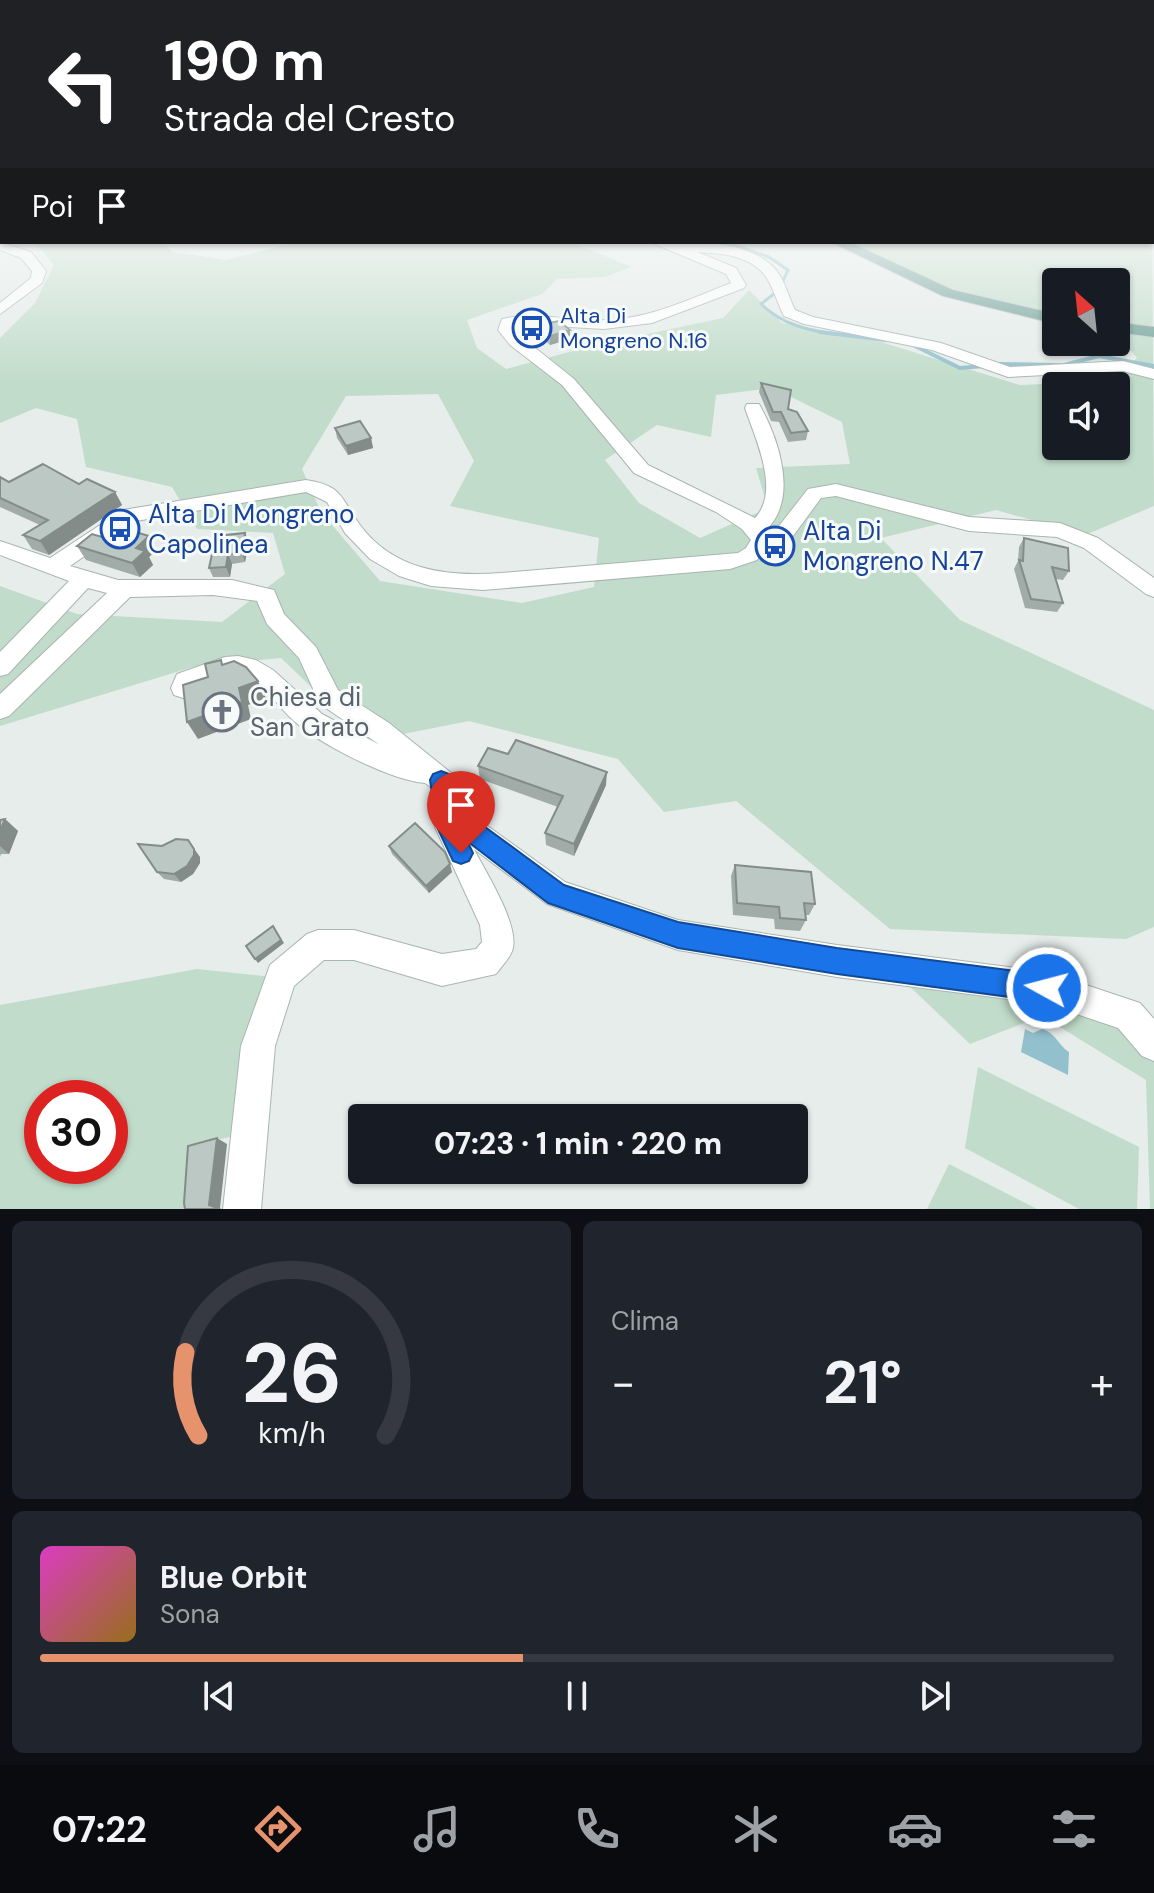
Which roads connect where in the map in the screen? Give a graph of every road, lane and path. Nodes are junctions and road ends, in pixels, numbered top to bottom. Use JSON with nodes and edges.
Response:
{"nodes":[{"id":1,"x":39,"y":270,"type":"edge"},
{"id":2,"x":730,"y":270,"type":"edge"},
{"id":3,"x":767,"y":270,"type":"edge"},
{"id":4,"x":899,"y":270,"type":"edge"},
{"id":5,"x":0,"y":310,"type":"edge"},
{"id":6,"x":1042,"y":316,"type":"edge"},
{"id":7,"x":1130,"y":329,"type":"edge"},
{"id":8,"x":1154,"y":332,"type":"edge"},
{"id":9,"x":1154,"y":374,"type":"edge"},
{"id":10,"x":753,"y":408,"type":"dead end"},
{"id":11,"x":775,"y":427,"type":"dead end"},
{"id":12,"x":763,"y":535,"type":"junction"},
{"id":13,"x":0,"y":548,"type":"edge"},
{"id":14,"x":54,"y":566,"type":"junction"},
{"id":15,"x":86,"y":577,"type":"junction"},
{"id":16,"x":126,"y":588,"type":"junction"},
{"id":17,"x":1154,"y":589,"type":"edge"},
{"id":18,"x":0,"y":667,"type":"edge"},
{"id":19,"x":183,"y":688,"type":"edge"},
{"id":20,"x":0,"y":709,"type":"edge"},
{"id":21,"x":432,"y":782,"type":"junction"},
{"id":22,"x":1154,"y":1044,"type":"edge"},
{"id":23,"x":242,"y":1209,"type":"edge"}],
"edges":[{"from":1,"to":5,"type":"street"},
{"from":2,"to":12,"type":"street"},
{"from":3,"to":9,"type":"street"},
{"from":4,"to":6,"type":"main road"},
{"from":7,"to":8,"type":"main road"},
{"from":10,"to":12,"type":"street"},
{"from":11,"to":12,"type":"street"},
{"from":12,"to":14,"type":"street"},
{"from":12,"to":17,"type":"street"},
{"from":13,"to":14,"type":"street"},
{"from":14,"to":15,"type":"street"},
{"from":15,"to":16,"type":"street"},
{"from":15,"to":18,"type":"street"},
{"from":16,"to":20,"type":"street"},
{"from":16,"to":21,"type":"street"},
{"from":19,"to":21,"type":"street"},
{"from":21,"to":22,"type":"street"},
{"from":21,"to":23,"type":"street"}]}
